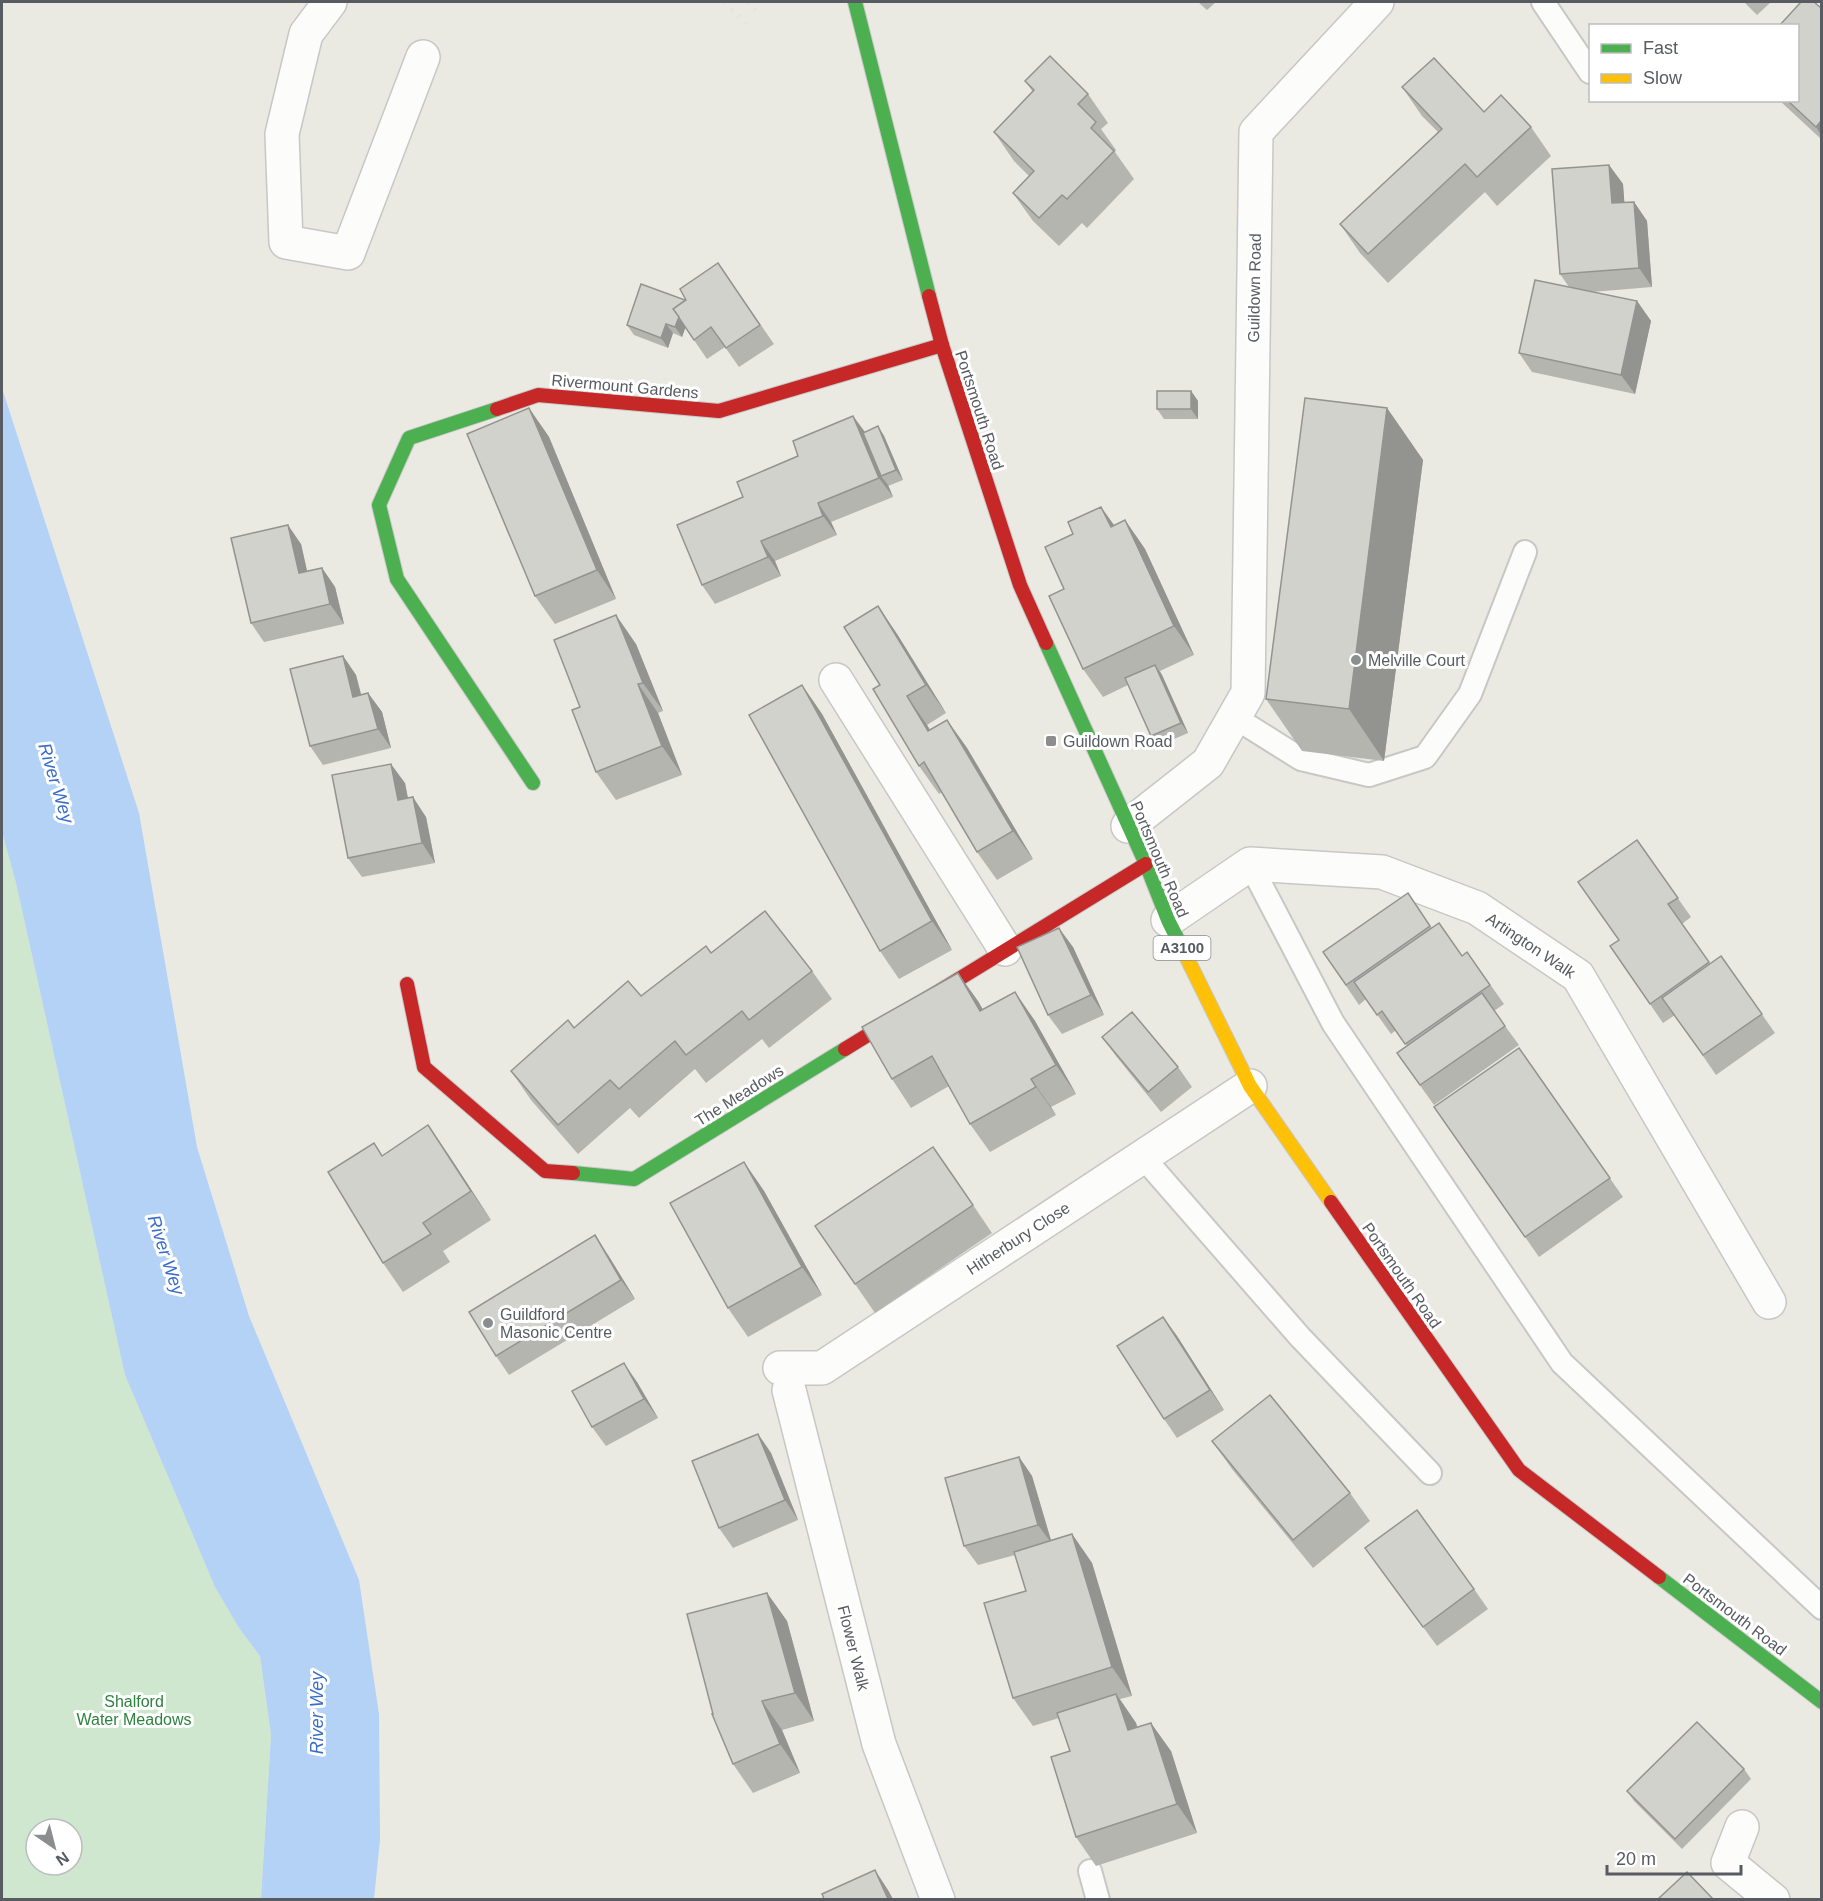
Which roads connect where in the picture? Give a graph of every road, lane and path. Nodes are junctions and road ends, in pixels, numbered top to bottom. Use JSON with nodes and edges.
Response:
{"nodes":[{"id":1,"x":330,"y":2,"type":"edge"},
{"id":2,"x":855,"y":2,"type":"edge"},
{"id":3,"x":1377,"y":2,"type":"edge"},
{"id":4,"x":1543,"y":2,"type":"edge"},
{"id":5,"x":423,"y":57,"type":"dead end"},
{"id":6,"x":1589,"y":71,"type":"edge"},
{"id":7,"x":942,"y":345,"type":"junction"},
{"id":8,"x":1525,"y":552,"type":"dead end"},
{"id":9,"x":836,"y":680,"type":"dead end"},
{"id":10,"x":1234,"y":717,"type":"junction"},
{"id":11,"x":532,"y":783,"type":"dead end"},
{"id":12,"x":1128,"y":826,"type":"junction"},
{"id":13,"x":1146,"y":864,"type":"junction"},
{"id":14,"x":1250,"y":864,"type":"junction"},
{"id":15,"x":1168,"y":920,"type":"junction"},
{"id":16,"x":1005,"y":949,"type":"junction"},
{"id":17,"x":407,"y":984,"type":"dead end"},
{"id":18,"x":1250,"y":1086,"type":"junction"},
{"id":19,"x":1142,"y":1156,"type":"junction"},
{"id":20,"x":1769,"y":1302,"type":"dead end"},
{"id":21,"x":785,"y":1379,"type":"joint"},
{"id":22,"x":1430,"y":1473,"type":"dead end"},
{"id":23,"x":1821,"y":1608,"type":"edge"},
{"id":24,"x":1821,"y":1702,"type":"edge"},
{"id":25,"x":1742,"y":1827,"type":"dead end"},
{"id":26,"x":1090,"y":1871,"type":"dead end"},
{"id":27,"x":938,"y":1899,"type":"edge"},
{"id":28,"x":1098,"y":1899,"type":"edge"},
{"id":29,"x":1773,"y":1899,"type":"edge"}],
"edges":[{"from":1,"to":5,"type":"street"},
{"from":2,"to":7,"type":"main road","name":"Portsmouth Road","number":"A3100"},
{"from":3,"to":10,"type":"street","name":"Guildown Road"},
{"from":4,"to":6,"type":"lane"},
{"from":7,"to":11,"type":"main road","name":"Rivermount Gardens"},
{"from":7,"to":12,"type":"main road","name":"Portsmouth Road","number":"A3100"},
{"from":8,"to":10,"type":"lane"},
{"from":9,"to":16,"type":"street"},
{"from":10,"to":12,"type":"street","name":"Guildown Road"},
{"from":12,"to":13,"type":"main road","name":"Portsmouth Road","number":"A3100"},
{"from":13,"to":15,"type":"main road","name":"Portsmouth Road","number":"A3100"},
{"from":13,"to":16,"type":"main road","name":"The Meadows"},
{"from":14,"to":15,"type":"street"},
{"from":14,"to":20,"type":"street","name":"Artington Walk"},
{"from":14,"to":23,"type":"lane"},
{"from":15,"to":18,"type":"main road","name":"Portsmouth Road","number":"A3100"},
{"from":16,"to":17,"type":"main road","name":"The Meadows"},
{"from":18,"to":19,"type":"street","name":"Hitherbury Close"},
{"from":18,"to":24,"type":"main road","name":"Portsmouth Road","number":"A3100"},
{"from":19,"to":21,"type":"street","name":"Hitherbury Close"},
{"from":19,"to":22,"type":"lane"},
{"from":21,"to":27,"type":"street","name":"Flower Walk"},
{"from":25,"to":29,"type":"street"},
{"from":26,"to":28,"type":"lane"}]}
